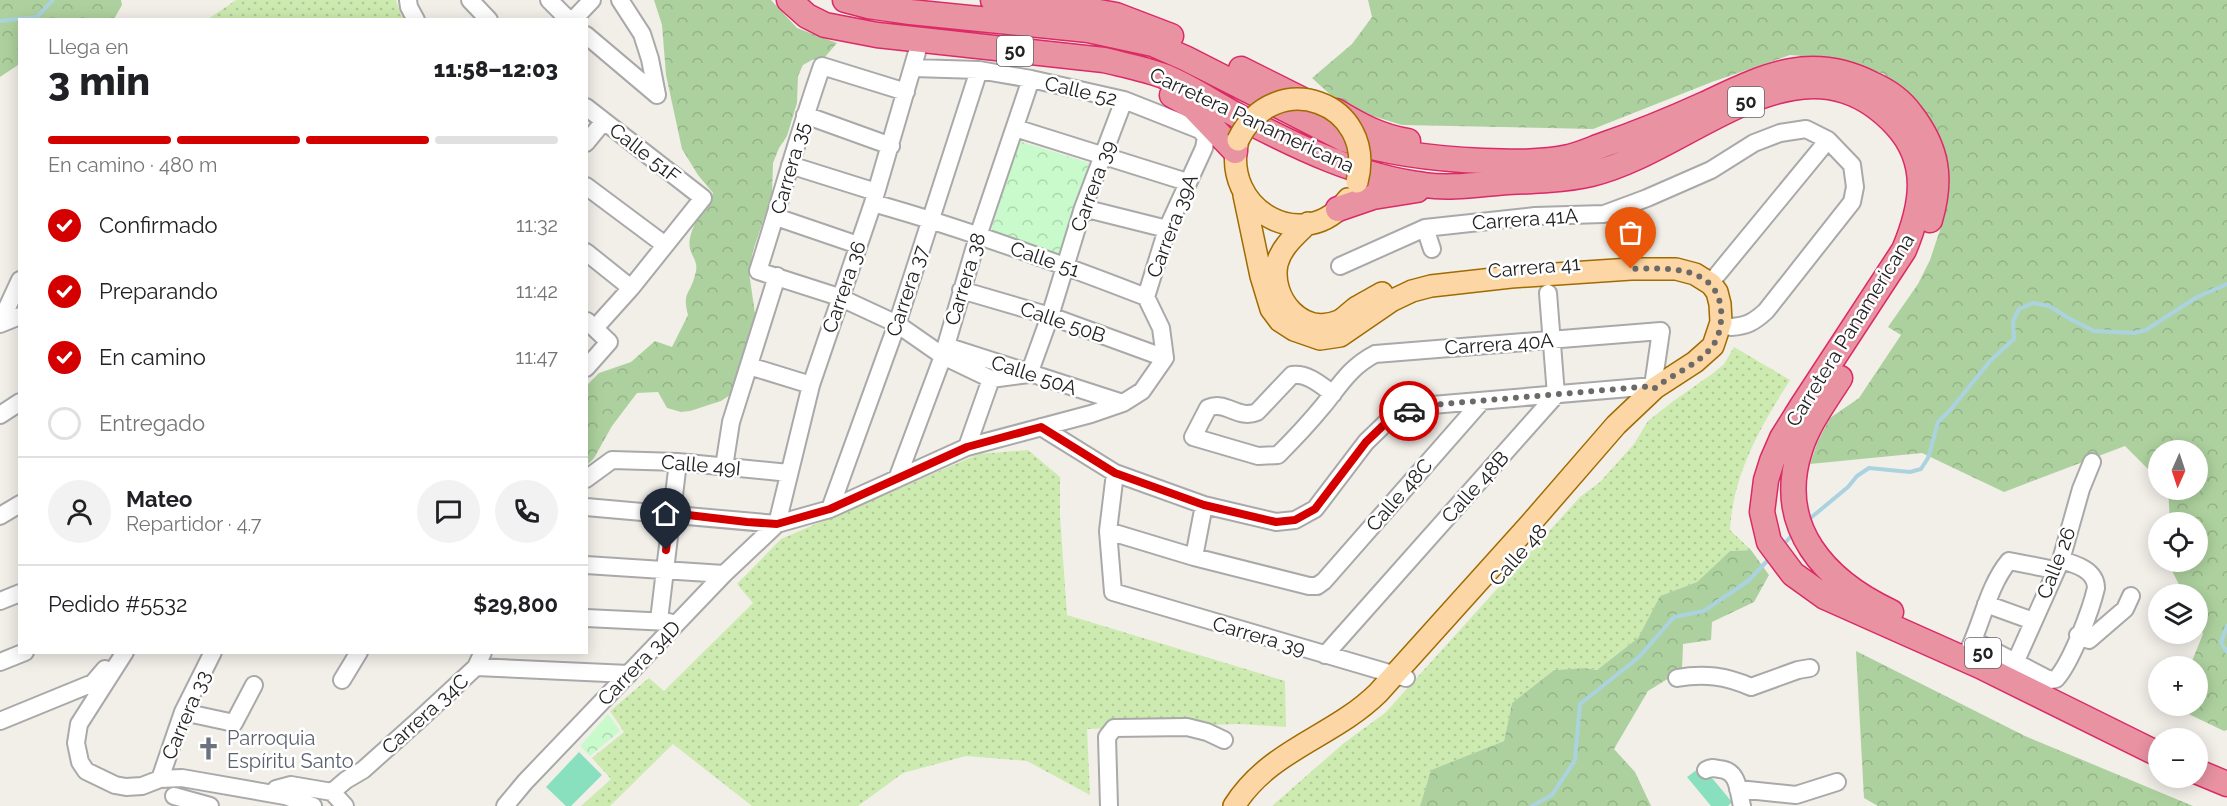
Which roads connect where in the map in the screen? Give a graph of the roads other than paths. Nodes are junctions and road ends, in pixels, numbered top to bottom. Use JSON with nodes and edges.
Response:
{"nodes":[{"id":1,"x":470,"y":0,"type":"edge"},
{"id":2,"x":549,"y":0,"type":"edge"},
{"id":3,"x":592,"y":0,"type":"edge"},
{"id":4,"x":620,"y":0,"type":"edge"},
{"id":5,"x":789,"y":0,"type":"edge"},
{"id":6,"x":845,"y":0,"type":"edge"},
{"id":7,"x":993,"y":0,"type":"edge"},
{"id":8,"x":487,"y":18,"type":"edge"},
{"id":9,"x":569,"y":18,"type":"edge"},
{"id":10,"x":573,"y":18,"type":"edge"},
{"id":11,"x":825,"y":25,"type":"junction"},
{"id":12,"x":588,"y":37,"type":"edge"},
{"id":13,"x":915,"y":60,"type":"junction"},
{"id":14,"x":978,"y":70,"type":"junction"},
{"id":15,"x":1031,"y":79,"type":"junction"},
{"id":16,"x":906,"y":92,"type":"junction"},
{"id":17,"x":1124,"y":100,"type":"junction"},
{"id":18,"x":1298,"y":107,"type":"junction"},
{"id":19,"x":588,"y":109,"type":"edge"},
{"id":20,"x":1336,"y":111,"type":"junction"},
{"id":21,"x":805,"y":115,"type":"junction"},
{"id":22,"x":604,"y":121,"type":"junction"},
{"id":23,"x":1015,"y":128,"type":"junction"},
{"id":24,"x":1206,"y":137,"type":"joint"},
{"id":25,"x":1617,"y":140,"type":"junction"},
{"id":26,"x":1828,"y":140,"type":"junction"},
{"id":27,"x":588,"y":141,"type":"edge"},
{"id":28,"x":1237,"y":145,"type":"junction"},
{"id":29,"x":891,"y":146,"type":"junction"},
{"id":30,"x":1104,"y":155,"type":"junction"},
{"id":31,"x":790,"y":165,"type":"junction"},
{"id":32,"x":1187,"y":182,"type":"junction"},
{"id":33,"x":1459,"y":186,"type":"junction"},
{"id":34,"x":588,"y":188,"type":"edge"},
{"id":35,"x":1244,"y":195,"type":"junction"},
{"id":36,"x":875,"y":197,"type":"junction"},
{"id":37,"x":1083,"y":208,"type":"junction"},
{"id":38,"x":1338,"y":209,"type":"junction"},
{"id":39,"x":776,"y":217,"type":"junction"},
{"id":40,"x":930,"y":219,"type":"junction"},
{"id":41,"x":1308,"y":223,"type":"junction"},
{"id":42,"x":1425,"y":228,"type":"junction"},
{"id":43,"x":1167,"y":229,"type":"junction"},
{"id":44,"x":978,"y":236,"type":"junction"},
{"id":45,"x":664,"y":245,"type":"junction"},
{"id":46,"x":858,"y":245,"type":"junction"},
{"id":47,"x":1432,"y":249,"type":"dead end"},
{"id":48,"x":588,"y":254,"type":"edge"},
{"id":49,"x":1065,"y":266,"type":"junction"},
{"id":50,"x":1340,"y":266,"type":"dead end"},
{"id":51,"x":758,"y":271,"type":"joint"},
{"id":52,"x":777,"y":276,"type":"junction"},
{"id":53,"x":1710,"y":277,"type":"junction"},
{"id":54,"x":18,"y":286,"type":"edge"},
{"id":55,"x":631,"y":288,"type":"junction"},
{"id":56,"x":961,"y":290,"type":"junction"},
{"id":57,"x":1548,"y":293,"type":"dead end"},
{"id":58,"x":840,"y":297,"type":"junction"},
{"id":59,"x":1146,"y":297,"type":"junction"},
{"id":60,"x":9,"y":314,"type":"edge"},
{"id":61,"x":1050,"y":316,"type":"junction"},
{"id":62,"x":591,"y":324,"type":"edge"},
{"id":63,"x":897,"y":324,"type":"junction"},
{"id":64,"x":1731,"y":327,"type":"junction"},
{"id":65,"x":1551,"y":340,"type":"junction"},
{"id":66,"x":944,"y":351,"type":"junction"},
{"id":67,"x":1165,"y":358,"type":"junction"},
{"id":68,"x":588,"y":366,"type":"edge"},
{"id":69,"x":749,"y":366,"type":"junction"},
{"id":70,"x":1029,"y":374,"type":"junction"},
{"id":71,"x":991,"y":379,"type":"junction"},
{"id":72,"x":811,"y":385,"type":"junction"},
{"id":73,"x":1657,"y":390,"type":"junction"},
{"id":74,"x":1333,"y":394,"type":"junction"},
{"id":75,"x":1556,"y":395,"type":"junction"},
{"id":76,"x":1481,"y":402,"type":"junction"},
{"id":77,"x":18,"y":403,"type":"edge"},
{"id":78,"x":1123,"y":403,"type":"junction"},
{"id":79,"x":0,"y":415,"type":"edge"},
{"id":80,"x":1041,"y":427,"type":"junction"},
{"id":81,"x":967,"y":447,"type":"junction"},
{"id":82,"x":678,"y":462,"type":"junction"},
{"id":83,"x":2092,"y":462,"type":"dead end"},
{"id":84,"x":724,"y":467,"type":"junction"},
{"id":85,"x":789,"y":473,"type":"junction"},
{"id":86,"x":1115,"y":473,"type":"junction"},
{"id":87,"x":588,"y":478,"type":"edge"},
{"id":88,"x":897,"y":479,"type":"junction"},
{"id":89,"x":18,"y":505,"type":"edge"},
{"id":90,"x":1204,"y":505,"type":"junction"},
{"id":91,"x":588,"y":507,"type":"edge"},
{"id":92,"x":830,"y":509,"type":"junction"},
{"id":93,"x":671,"y":513,"type":"junction"},
{"id":94,"x":0,"y":516,"type":"edge"},
{"id":95,"x":777,"y":524,"type":"junction"},
{"id":96,"x":1108,"y":531,"type":"junction"},
{"id":97,"x":1194,"y":557,"type":"junction"},
{"id":98,"x":588,"y":565,"type":"edge"},
{"id":99,"x":2058,"y":565,"type":"junction"},
{"id":100,"x":664,"y":569,"type":"junction"},
{"id":101,"x":724,"y":574,"type":"junction"},
{"id":102,"x":18,"y":594,"type":"edge"},
{"id":103,"x":2131,"y":596,"type":"dead end"},
{"id":104,"x":0,"y":601,"type":"edge"},
{"id":105,"x":1986,"y":604,"type":"junction"},
{"id":106,"x":588,"y":618,"type":"edge"},
{"id":107,"x":659,"y":620,"type":"junction"},
{"id":108,"x":2033,"y":621,"type":"junction"},
{"id":109,"x":676,"y":624,"type":"junction"},
{"id":110,"x":2078,"y":635,"type":"junction"},
{"id":111,"x":1972,"y":643,"type":"junction"},
{"id":112,"x":20,"y":654,"type":"edge"},
{"id":113,"x":112,"y":654,"type":"edge"},
{"id":114,"x":124,"y":654,"type":"edge"},
{"id":115,"x":212,"y":654,"type":"edge"},
{"id":116,"x":358,"y":654,"type":"edge"},
{"id":117,"x":1325,"y":655,"type":"junction"},
{"id":118,"x":480,"y":660,"type":"edge"},
{"id":119,"x":0,"y":662,"type":"edge"},
{"id":120,"x":2015,"y":663,"type":"junction"},
{"id":121,"x":1810,"y":668,"type":"dead end"},
{"id":122,"x":629,"y":674,"type":"junction"},
{"id":123,"x":1400,"y":676,"type":"junction"},
{"id":124,"x":1677,"y":678,"type":"dead end"},
{"id":125,"x":342,"y":680,"type":"dead end"},
{"id":126,"x":254,"y":685,"type":"dead end"},
{"id":127,"x":183,"y":712,"type":"junction"},
{"id":128,"x":0,"y":721,"type":"edge"},
{"id":129,"x":2148,"y":735,"type":"edge"},
{"id":130,"x":1224,"y":740,"type":"dead end"},
{"id":131,"x":2148,"y":749,"type":"edge"},
{"id":132,"x":2208,"y":765,"type":"edge"},
{"id":133,"x":1706,"y":770,"type":"dead end"},
{"id":134,"x":160,"y":779,"type":"junction"},
{"id":135,"x":1837,"y":782,"type":"dead end"},
{"id":136,"x":2227,"y":784,"type":"edge"},
{"id":137,"x":1738,"y":789,"type":"junction"},
{"id":138,"x":332,"y":792,"type":"junction"},
{"id":139,"x":273,"y":794,"type":"junction"},
{"id":140,"x":174,"y":796,"type":"dead end"},
{"id":141,"x":210,"y":806,"type":"edge"},
{"id":142,"x":313,"y":806,"type":"edge"},
{"id":143,"x":345,"y":806,"type":"edge"},
{"id":144,"x":505,"y":806,"type":"edge"},
{"id":145,"x":1109,"y":806,"type":"edge"},
{"id":146,"x":1234,"y":806,"type":"edge"},
{"id":147,"x":1247,"y":806,"type":"edge"},
{"id":148,"x":1742,"y":806,"type":"edge"}],
"edges":[{"from":1,"to":8,"type":"street"},
{"from":2,"to":9,"type":"street"},
{"from":3,"to":10,"type":"street"},
{"from":4,"to":12,"type":"street"},
{"from":5,"to":11,"type":"highway","name":"Carretera Panamericana","number":"50"},
{"from":6,"to":18,"type":"highway","name":"Carretera Panamericana","number":"50"},
{"from":7,"to":18,"type":"highway"},
{"from":11,"to":13,"type":"highway"},
{"from":11,"to":33,"type":"highway","name":"Carretera Panamericana","number":"50"},
{"from":13,"to":14,"type":"street","name":"Calle 52"},
{"from":13,"to":16,"type":"street","name":"Carrera 36"},
{"from":13,"to":28,"type":"highway"},
{"from":14,"to":15,"type":"street","name":"Calle 52"},
{"from":14,"to":40,"type":"street","name":"Carrera 37"},
{"from":15,"to":17,"type":"street","name":"Calle 52"},
{"from":15,"to":23,"type":"street","name":"Carrera 38"},
{"from":16,"to":21,"type":"street","name":"Carrera 35"},
{"from":16,"to":29,"type":"street","name":"Carrera 36"},
{"from":17,"to":24,"type":"street","name":"Calle 52"},
{"from":17,"to":30,"type":"street","name":"Carrera 39"},
{"from":18,"to":20,"type":"main road","bridge":true},
{"from":18,"to":25,"type":"highway","name":"Carretera Panamericana","number":"50"},
{"from":18,"to":28,"type":"main road","bridge":true},
{"from":19,"to":22,"type":"street","name":"Calle 51F"},
{"from":20,"to":25,"type":"highway"},
{"from":20,"to":38,"type":"main road","bridge":true},
{"from":21,"to":29,"type":"street"},
{"from":21,"to":31,"type":"street","name":"Carrera 35"},
{"from":22,"to":27,"type":"street"},
{"from":22,"to":45,"type":"street","name":"Calle 51F"},
{"from":23,"to":30,"type":"street"},
{"from":23,"to":44,"type":"street","name":"Carrera 38"},
{"from":24,"to":32,"type":"street","name":"Carrera 39A"},
{"from":25,"to":111,"type":"highway","name":"Carretera Panamericana","number":"50"},
{"from":26,"to":42,"type":"street","name":"Carrera 41A"},
{"from":26,"to":53,"type":"street"},
{"from":26,"to":64,"type":"street"},
{"from":28,"to":35,"type":"main road","name":"Carrera 41"},
{"from":29,"to":36,"type":"street","name":"Carrera 36"},
{"from":30,"to":32,"type":"street"},
{"from":30,"to":37,"type":"street","name":"Carrera 39"},
{"from":31,"to":36,"type":"street","name":"Calle 51"},
{"from":31,"to":39,"type":"street","name":"Carrera 35"},
{"from":32,"to":43,"type":"street","name":"Carrera 39A"},
{"from":33,"to":38,"type":"highway"},
{"from":33,"to":131,"type":"highway","name":"Carretera Panamericana","number":"50"},
{"from":34,"to":45,"type":"street"},
{"from":35,"to":41,"type":"main road"},
{"from":35,"to":53,"type":"main road","name":"Carrera 41"},
{"from":36,"to":40,"type":"street","name":"Calle 51"},
{"from":36,"to":46,"type":"street","name":"Carrera 36"},
{"from":37,"to":43,"type":"street"},
{"from":37,"to":49,"type":"street","name":"Carrera 39"},
{"from":38,"to":41,"type":"main road"},
{"from":39,"to":46,"type":"street"},
{"from":39,"to":51,"type":"street","name":"Carrera 35"},
{"from":40,"to":44,"type":"street","name":"Calle 51"},
{"from":40,"to":63,"type":"street","name":"Carrera 37"},
{"from":41,"to":53,"type":"main road","name":"Carrera 41"},
{"from":42,"to":47,"type":"street"},
{"from":42,"to":50,"type":"street","name":"Carrera 41A"},
{"from":43,"to":59,"type":"street","name":"Carrera 39A"},
{"from":44,"to":49,"type":"street","name":"Calle 51"},
{"from":44,"to":56,"type":"street","name":"Carrera 38"},
{"from":45,"to":55,"type":"street"},
{"from":46,"to":58,"type":"street","name":"Carrera 36"},
{"from":48,"to":55,"type":"street"},
{"from":49,"to":59,"type":"street","name":"Calle 51"},
{"from":49,"to":61,"type":"street","name":"Carrera 39"},
{"from":51,"to":52,"type":"street","name":"Calle 50A"},
{"from":52,"to":58,"type":"street","name":"Calle 50A"},
{"from":52,"to":69,"type":"street"},
{"from":53,"to":64,"type":"main road","name":"Calle 48"},
{"from":53,"to":73,"type":"main road","name":"Calle 48"},
{"from":54,"to":60,"type":"street"},
{"from":55,"to":62,"type":"street"},
{"from":56,"to":61,"type":"street","name":"Calle 50B"},
{"from":56,"to":66,"type":"street","name":"Carrera 38"},
{"from":57,"to":65,"type":"street"},
{"from":58,"to":63,"type":"street","name":"Calle 50A"},
{"from":58,"to":72,"type":"street","name":"Carrera 36"},
{"from":59,"to":67,"type":"street","name":"Carrera 39A"},
{"from":61,"to":67,"type":"street","name":"Calle 50B"},
{"from":61,"to":70,"type":"street","name":"Carrera 39"},
{"from":62,"to":68,"type":"street"},
{"from":63,"to":66,"type":"street","name":"Calle 50A"},
{"from":63,"to":92,"type":"street","name":"Carrera 37"},
{"from":64,"to":73,"type":"main road","name":"Calle 48"},
{"from":65,"to":73,"type":"street","name":"Carrera 40A"},
{"from":65,"to":74,"type":"street","name":"Carrera 40A"},
{"from":65,"to":75,"type":"street"},
{"from":66,"to":70,"type":"street","name":"Calle 50A"},
{"from":66,"to":71,"type":"street"},
{"from":66,"to":88,"type":"street","name":"Carrera 38"},
{"from":67,"to":78,"type":"street"},
{"from":69,"to":72,"type":"street"},
{"from":69,"to":84,"type":"street"},
{"from":70,"to":71,"type":"street"},
{"from":70,"to":78,"type":"street","name":"Calle 50A"},
{"from":71,"to":81,"type":"street"},
{"from":72,"to":85,"type":"street","name":"Carrera 36"},
{"from":73,"to":75,"type":"street"},
{"from":73,"to":123,"type":"main road","name":"Calle 48"},
{"from":74,"to":74,"type":"street","name":"Carrera 40A"},
{"from":75,"to":76,"type":"street"},
{"from":75,"to":117,"type":"street","name":"Calle 48B"},
{"from":76,"to":90,"type":"street"},
{"from":76,"to":97,"type":"street","name":"Calle 48C"},
{"from":77,"to":79,"type":"street"},
{"from":78,"to":80,"type":"street"},
{"from":80,"to":81,"type":"street"},
{"from":80,"to":86,"type":"street"},
{"from":81,"to":88,"type":"street"},
{"from":82,"to":84,"type":"street","name":"Calle 49I"},
{"from":82,"to":87,"type":"street","name":"Calle 49I"},
{"from":82,"to":93,"type":"street","name":"Carrera 34D"},
{"from":83,"to":99,"type":"street","name":"Calle 26"},
{"from":84,"to":85,"type":"street","name":"Calle 49I"},
{"from":85,"to":95,"type":"street","name":"Carrera 36"},
{"from":86,"to":90,"type":"street"},
{"from":86,"to":96,"type":"street"},
{"from":88,"to":92,"type":"street"},
{"from":89,"to":94,"type":"street"},
{"from":90,"to":97,"type":"street"},
{"from":91,"to":93,"type":"street"},
{"from":92,"to":95,"type":"street"},
{"from":93,"to":95,"type":"street"},
{"from":93,"to":100,"type":"street","name":"Carrera 34D"},
{"from":95,"to":101,"type":"street","name":"Carrera 34D"},
{"from":96,"to":97,"type":"street"},
{"from":96,"to":117,"type":"street","name":"Carrera 39"},
{"from":98,"to":100,"type":"street"},
{"from":99,"to":105,"type":"street"},
{"from":99,"to":108,"type":"street","name":"Calle 26"},
{"from":99,"to":110,"type":"street"},
{"from":100,"to":101,"type":"street"},
{"from":100,"to":107,"type":"street","name":"Carrera 34D"},
{"from":101,"to":109,"type":"street","name":"Carrera 34D"},
{"from":102,"to":104,"type":"street"},
{"from":103,"to":110,"type":"street"},
{"from":105,"to":108,"type":"street"},
{"from":105,"to":111,"type":"street"},
{"from":106,"to":107,"type":"street"},
{"from":107,"to":109,"type":"street"},
{"from":108,"to":120,"type":"street","name":"Calle 26"},
{"from":109,"to":122,"type":"street","name":"Carrera 34D"},
{"from":110,"to":120,"type":"street"},
{"from":111,"to":120,"type":"street"},
{"from":111,"to":129,"type":"highway","name":"Carretera Panamericana","number":"50"},
{"from":112,"to":119,"type":"street"},
{"from":113,"to":128,"type":"street"},
{"from":114,"to":134,"type":"street"},
{"from":115,"to":127,"type":"street","name":"Carrera 33"},
{"from":116,"to":125,"type":"street"},
{"from":117,"to":123,"type":"street","name":"Carrera 39"},
{"from":118,"to":122,"type":"street"},
{"from":118,"to":138,"type":"street","name":"Carrera 34C"},
{"from":121,"to":124,"type":"street"},
{"from":122,"to":144,"type":"street","name":"Carrera 34D"},
{"from":123,"to":146,"type":"main road","name":"Calle 48"},
{"from":123,"to":147,"type":"main road","name":"Calle 48"},
{"from":126,"to":127,"type":"street"},
{"from":127,"to":134,"type":"street","name":"Carrera 33"},
{"from":130,"to":145,"type":"street"},
{"from":132,"to":136,"type":"highway"},
{"from":133,"to":137,"type":"street"},
{"from":134,"to":139,"type":"street"},
{"from":135,"to":137,"type":"street"},
{"from":137,"to":148,"type":"street"},
{"from":138,"to":139,"type":"street"},
{"from":138,"to":143,"type":"street"},
{"from":139,"to":142,"type":"street"},
{"from":140,"to":141,"type":"street"}]}
